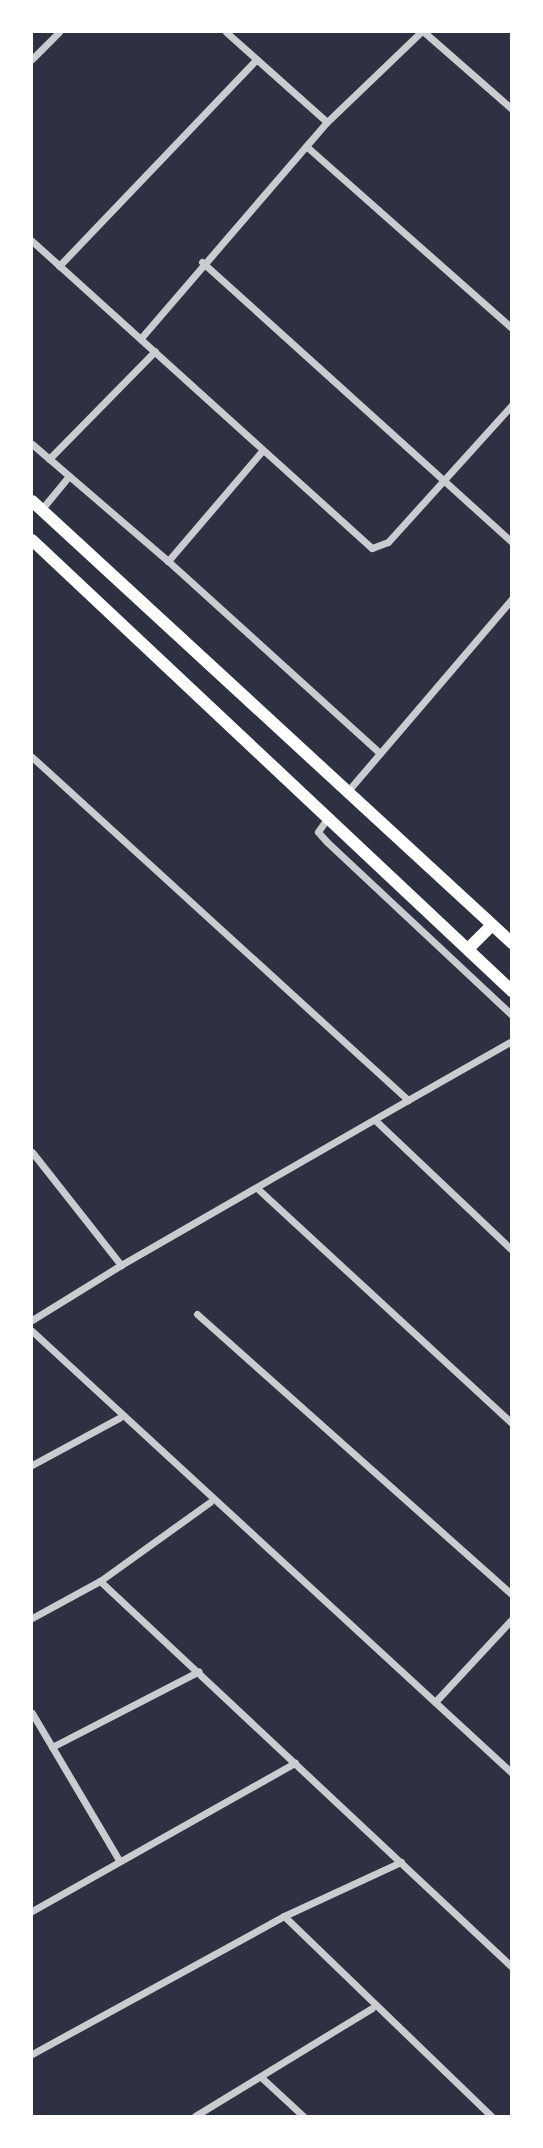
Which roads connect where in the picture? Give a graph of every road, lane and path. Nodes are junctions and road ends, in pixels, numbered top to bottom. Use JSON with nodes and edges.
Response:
{"nodes":[{"id":1,"x":59,"y":32,"type":"edge"},
{"id":2,"x":226,"y":32,"type":"edge"},
{"id":3,"x":422,"y":32,"type":"edge"},
{"id":4,"x":32,"y":59,"type":"edge"},
{"id":5,"x":257,"y":59,"type":"junction"},
{"id":6,"x":512,"y":109,"type":"edge"},
{"id":7,"x":327,"y":122,"type":"junction"},
{"id":8,"x":306,"y":146,"type":"junction"},
{"id":9,"x":32,"y":241,"type":"edge"},
{"id":10,"x":202,"y":262,"type":"junction"},
{"id":11,"x":59,"y":265,"type":"junction"},
{"id":12,"x":512,"y":328,"type":"edge"},
{"id":13,"x":141,"y":338,"type":"junction"},
{"id":14,"x":155,"y":351,"type":"junction"},
{"id":15,"x":512,"y":405,"type":"edge"},
{"id":16,"x":32,"y":444,"type":"edge"},
{"id":17,"x":262,"y":451,"type":"junction"},
{"id":18,"x":49,"y":459,"type":"junction"},
{"id":19,"x":69,"y":476,"type":"junction"},
{"id":20,"x":440,"y":481,"type":"junction"},
{"id":21,"x":36,"y":506,"type":"edge"},
{"id":22,"x":32,"y":540,"type":"edge"},
{"id":23,"x":512,"y":542,"type":"edge"},
{"id":24,"x":168,"y":561,"type":"junction"},
{"id":25,"x":512,"y":599,"type":"edge"},
{"id":26,"x":380,"y":753,"type":"junction"},
{"id":27,"x":32,"y":757,"type":"edge"},
{"id":28,"x":347,"y":792,"type":"junction"},
{"id":29,"x":329,"y":816,"type":"junction"},
{"id":30,"x":492,"y":925,"type":"junction"},
{"id":31,"x":512,"y":943,"type":"edge"},
{"id":32,"x":468,"y":949,"type":"junction"},
{"id":33,"x":512,"y":991,"type":"edge"},
{"id":34,"x":512,"y":1014,"type":"edge"},
{"id":35,"x":512,"y":1041,"type":"edge"},
{"id":36,"x":408,"y":1100,"type":"junction"},
{"id":37,"x":376,"y":1121,"type":"junction"},
{"id":38,"x":32,"y":1155,"type":"edge"},
{"id":39,"x":258,"y":1189,"type":"junction"},
{"id":40,"x":512,"y":1250,"type":"edge"},
{"id":41,"x":121,"y":1265,"type":"junction"},
{"id":42,"x":197,"y":1314,"type":"dead end"},
{"id":43,"x":32,"y":1320,"type":"edge"},
{"id":44,"x":32,"y":1331,"type":"edge"},
{"id":45,"x":119,"y":1418,"type":"junction"},
{"id":46,"x":512,"y":1423,"type":"edge"},
{"id":47,"x":32,"y":1465,"type":"edge"},
{"id":48,"x":210,"y":1502,"type":"junction"},
{"id":49,"x":100,"y":1581,"type":"junction"},
{"id":50,"x":512,"y":1595,"type":"edge"},
{"id":51,"x":32,"y":1618,"type":"edge"},
{"id":52,"x":512,"y":1619,"type":"edge"},
{"id":53,"x":198,"y":1671,"type":"junction"},
{"id":54,"x":435,"y":1702,"type":"junction"},
{"id":55,"x":32,"y":1713,"type":"edge"},
{"id":56,"x":52,"y":1747,"type":"junction"},
{"id":57,"x":295,"y":1763,"type":"junction"},
{"id":58,"x":512,"y":1773,"type":"edge"},
{"id":59,"x":119,"y":1860,"type":"junction"},
{"id":60,"x":401,"y":1862,"type":"junction"},
{"id":61,"x":32,"y":1911,"type":"edge"},
{"id":62,"x":284,"y":1916,"type":"junction"},
{"id":63,"x":512,"y":1966,"type":"edge"},
{"id":64,"x":372,"y":2008,"type":"junction"},
{"id":65,"x":32,"y":2054,"type":"edge"},
{"id":66,"x":262,"y":2078,"type":"junction"},
{"id":67,"x":195,"y":2116,"type":"edge"},
{"id":68,"x":303,"y":2116,"type":"edge"},
{"id":69,"x":491,"y":2116,"type":"edge"}],
"edges":[{"from":1,"to":4,"type":"street"},
{"from":2,"to":5,"type":"street"},
{"from":3,"to":6,"type":"street"},
{"from":3,"to":7,"type":"street"},
{"from":5,"to":7,"type":"street"},
{"from":5,"to":11,"type":"street"},
{"from":7,"to":8,"type":"street"},
{"from":8,"to":10,"type":"street"},
{"from":8,"to":12,"type":"street"},
{"from":9,"to":11,"type":"street"},
{"from":10,"to":13,"type":"street"},
{"from":10,"to":20,"type":"street"},
{"from":11,"to":13,"type":"street"},
{"from":13,"to":14,"type":"street"},
{"from":14,"to":17,"type":"street"},
{"from":14,"to":18,"type":"street"},
{"from":15,"to":20,"type":"street"},
{"from":16,"to":18,"type":"street"},
{"from":17,"to":20,"type":"street"},
{"from":17,"to":24,"type":"street"},
{"from":18,"to":19,"type":"street"},
{"from":19,"to":21,"type":"street"},
{"from":19,"to":24,"type":"street"},
{"from":20,"to":23,"type":"street"},
{"from":21,"to":28,"type":"main road"},
{"from":22,"to":29,"type":"main road"},
{"from":24,"to":26,"type":"street"},
{"from":25,"to":26,"type":"street"},
{"from":26,"to":28,"type":"street"},
{"from":27,"to":36,"type":"street"},
{"from":28,"to":30,"type":"main road"},
{"from":29,"to":32,"type":"main road"},
{"from":29,"to":34,"type":"street"},
{"from":30,"to":31,"type":"main road"},
{"from":30,"to":32,"type":"main road"},
{"from":32,"to":33,"type":"main road"},
{"from":35,"to":36,"type":"street"},
{"from":36,"to":37,"type":"street"},
{"from":37,"to":39,"type":"street"},
{"from":37,"to":40,"type":"street"},
{"from":38,"to":41,"type":"street"},
{"from":39,"to":41,"type":"street"},
{"from":39,"to":46,"type":"street"},
{"from":41,"to":43,"type":"street"},
{"from":42,"to":50,"type":"street"},
{"from":44,"to":45,"type":"street"},
{"from":45,"to":47,"type":"street"},
{"from":45,"to":48,"type":"street"},
{"from":48,"to":49,"type":"street"},
{"from":48,"to":54,"type":"street"},
{"from":49,"to":51,"type":"street"},
{"from":49,"to":53,"type":"street"},
{"from":52,"to":54,"type":"street"},
{"from":53,"to":56,"type":"street"},
{"from":53,"to":57,"type":"street"},
{"from":54,"to":58,"type":"street"},
{"from":55,"to":56,"type":"street"},
{"from":56,"to":59,"type":"street"},
{"from":57,"to":59,"type":"street"},
{"from":57,"to":60,"type":"street"},
{"from":59,"to":61,"type":"street"},
{"from":60,"to":62,"type":"street"},
{"from":60,"to":63,"type":"street"},
{"from":62,"to":64,"type":"street"},
{"from":62,"to":65,"type":"street"},
{"from":64,"to":66,"type":"street"},
{"from":64,"to":69,"type":"street"},
{"from":66,"to":67,"type":"street"},
{"from":66,"to":68,"type":"street"}]}
